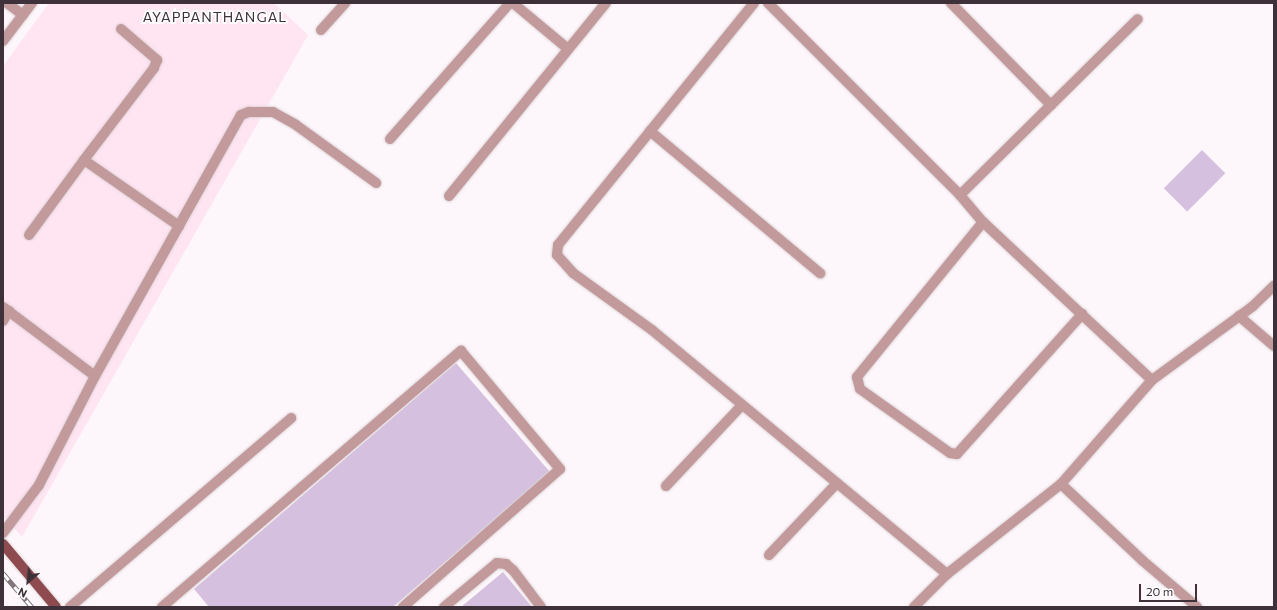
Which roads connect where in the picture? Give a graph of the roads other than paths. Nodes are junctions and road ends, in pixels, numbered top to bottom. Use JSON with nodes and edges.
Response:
{"nodes":[{"id":1,"x":7,"y":3,"type":"edge"},
{"id":2,"x":32,"y":3,"type":"edge"},
{"id":3,"x":345,"y":3,"type":"edge"},
{"id":4,"x":512,"y":3,"type":"edge"},
{"id":5,"x":606,"y":3,"type":"edge"},
{"id":6,"x":754,"y":3,"type":"edge"},
{"id":7,"x":768,"y":3,"type":"edge"},
{"id":8,"x":950,"y":3,"type":"edge"},
{"id":9,"x":23,"y":15,"type":"junction"},
{"id":10,"x":1138,"y":19,"type":"dead end"},
{"id":11,"x":121,"y":29,"type":"dead end"},
{"id":12,"x":321,"y":30,"type":"dead end"},
{"id":13,"x":3,"y":41,"type":"edge"},
{"id":14,"x":567,"y":48,"type":"junction"},
{"id":15,"x":1051,"y":105,"type":"junction"},
{"id":16,"x":650,"y":131,"type":"junction"},
{"id":17,"x":390,"y":139,"type":"dead end"},
{"id":18,"x":84,"y":160,"type":"junction"},
{"id":19,"x":376,"y":183,"type":"dead end"},
{"id":20,"x":960,"y":195,"type":"junction"},
{"id":21,"x":449,"y":196,"type":"dead end"},
{"id":22,"x":983,"y":222,"type":"junction"},
{"id":23,"x":179,"y":226,"type":"junction"},
{"id":24,"x":29,"y":235,"type":"dead end"},
{"id":25,"x":820,"y":273,"type":"dead end"},
{"id":26,"x":1274,"y":286,"type":"edge"},
{"id":27,"x":6,"y":309,"type":"edge"},
{"id":28,"x":1082,"y":314,"type":"junction"},
{"id":29,"x":1239,"y":316,"type":"junction"},
{"id":30,"x":3,"y":321,"type":"edge"},
{"id":31,"x":1274,"y":346,"type":"edge"},
{"id":32,"x":95,"y":376,"type":"junction"},
{"id":33,"x":1152,"y":380,"type":"junction"},
{"id":34,"x":742,"y":405,"type":"junction"},
{"id":35,"x":291,"y":418,"type":"dead end"},
{"id":36,"x":837,"y":483,"type":"junction"},
{"id":37,"x":1060,"y":484,"type":"junction"},
{"id":38,"x":666,"y":486,"type":"dead end"},
{"id":39,"x":3,"y":534,"type":"edge"},
{"id":40,"x":3,"y":544,"type":"edge"},
{"id":41,"x":769,"y":556,"type":"dead end"},
{"id":42,"x":947,"y":574,"type":"junction"},
{"id":43,"x":56,"y":607,"type":"edge"},
{"id":44,"x":70,"y":607,"type":"edge"},
{"id":45,"x":162,"y":607,"type":"edge"},
{"id":46,"x":403,"y":607,"type":"edge"},
{"id":47,"x":444,"y":607,"type":"edge"},
{"id":48,"x":541,"y":607,"type":"edge"},
{"id":49,"x":914,"y":607,"type":"edge"},
{"id":50,"x":1197,"y":607,"type":"edge"}],
"edges":[{"from":1,"to":9,"type":"street"},
{"from":2,"to":9,"type":"street"},
{"from":3,"to":12,"type":"street"},
{"from":4,"to":14,"type":"street"},
{"from":4,"to":17,"type":"street"},
{"from":5,"to":14,"type":"street"},
{"from":6,"to":16,"type":"street"},
{"from":7,"to":20,"type":"street"},
{"from":8,"to":15,"type":"street"},
{"from":9,"to":13,"type":"street"},
{"from":10,"to":15,"type":"street"},
{"from":11,"to":18,"type":"street"},
{"from":14,"to":21,"type":"street"},
{"from":15,"to":20,"type":"street"},
{"from":16,"to":25,"type":"street"},
{"from":16,"to":34,"type":"street"},
{"from":18,"to":23,"type":"street"},
{"from":18,"to":24,"type":"street"},
{"from":19,"to":23,"type":"street"},
{"from":20,"to":22,"type":"street"},
{"from":22,"to":28,"type":"street"},
{"from":22,"to":28,"type":"street"},
{"from":23,"to":32,"type":"street"},
{"from":26,"to":29,"type":"street"},
{"from":27,"to":30,"type":"street"},
{"from":27,"to":32,"type":"street"},
{"from":28,"to":33,"type":"street"},
{"from":29,"to":31,"type":"street"},
{"from":29,"to":33,"type":"street"},
{"from":32,"to":39,"type":"street"},
{"from":33,"to":37,"type":"street"},
{"from":34,"to":36,"type":"street"},
{"from":34,"to":38,"type":"street"},
{"from":35,"to":44,"type":"street"},
{"from":36,"to":41,"type":"street"},
{"from":36,"to":42,"type":"street"},
{"from":37,"to":42,"type":"street"},
{"from":37,"to":50,"type":"street"},
{"from":40,"to":43,"type":"main road"},
{"from":42,"to":49,"type":"street"},
{"from":45,"to":46,"type":"street"},
{"from":47,"to":48,"type":"street"}]}
